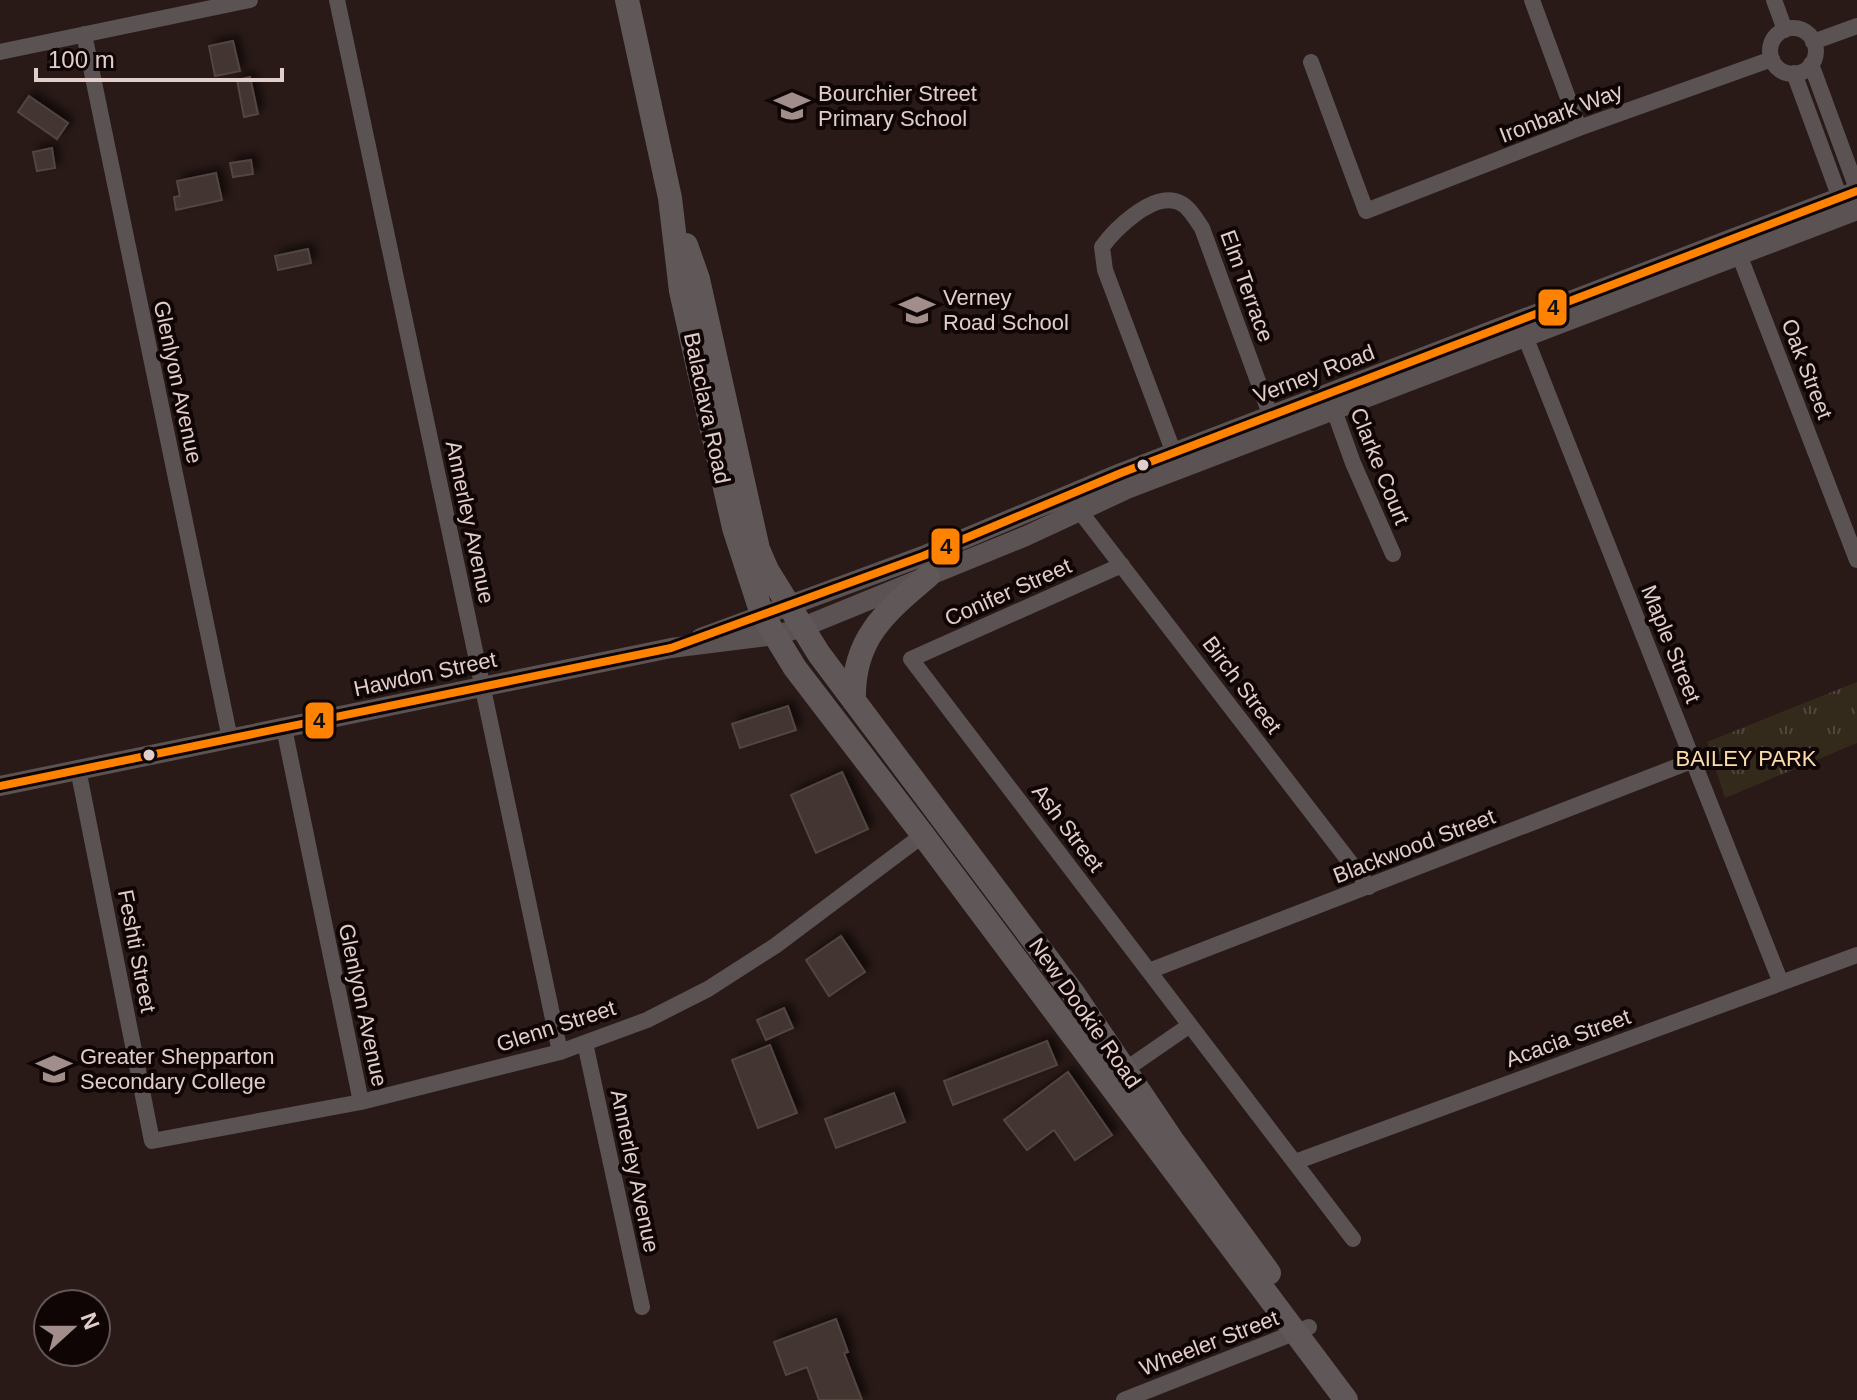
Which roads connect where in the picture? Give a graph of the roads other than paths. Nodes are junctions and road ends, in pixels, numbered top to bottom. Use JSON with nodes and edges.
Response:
{"nodes":[{"id":1,"x":250,"y":0,"type":"edge"},
{"id":2,"x":337,"y":0,"type":"edge"},
{"id":3,"x":627,"y":0,"type":"edge"},
{"id":4,"x":1532,"y":0,"type":"edge"},
{"id":5,"x":1774,"y":0,"type":"edge"},
{"id":6,"x":1857,"y":26,"type":"edge"},
{"id":7,"x":1785,"y":30,"type":"junction"},
{"id":8,"x":84,"y":34,"type":"junction"},
{"id":9,"x":1813,"y":42,"type":"junction"},
{"id":10,"x":0,"y":52,"type":"edge"},
{"id":11,"x":1772,"y":59,"type":"junction"},
{"id":12,"x":1311,"y":62,"type":"dead end"},
{"id":13,"x":1811,"y":64,"type":"junction"},
{"id":14,"x":1794,"y":73,"type":"junction"},
{"id":15,"x":1579,"y":128,"type":"junction"},
{"id":16,"x":670,"y":198,"type":"junction"},
{"id":17,"x":1851,"y":200,"type":"edge"},
{"id":18,"x":1736,"y":248,"type":"junction"},
{"id":19,"x":1523,"y":330,"type":"junction"},
{"id":20,"x":1331,"y":402,"type":"junction"},
{"id":21,"x":1274,"y":424,"type":"junction"},
{"id":22,"x":1176,"y":461,"type":"junction"},
{"id":23,"x":1079,"y":510,"type":"junction"},
{"id":24,"x":1393,"y":554,"type":"dead end"},
{"id":25,"x":1857,"y":560,"type":"edge"},
{"id":26,"x":1122,"y":565,"type":"junction"},
{"id":27,"x":928,"y":576,"type":"junction"},
{"id":28,"x":788,"y":603,"type":"junction"},
{"id":29,"x":762,"y":614,"type":"junction"},
{"id":30,"x":803,"y":627,"type":"junction"},
{"id":31,"x":776,"y":635,"type":"junction"},
{"id":32,"x":671,"y":648,"type":"junction"},
{"id":33,"x":911,"y":659,"type":"joint"},
{"id":34,"x":482,"y":687,"type":"junction"},
{"id":35,"x":854,"y":701,"type":"junction"},
{"id":36,"x":284,"y":728,"type":"junction"},
{"id":37,"x":230,"y":739,"type":"junction"},
{"id":38,"x":1694,"y":760,"type":"junction"},
{"id":39,"x":78,"y":769,"type":"junction"},
{"id":40,"x":0,"y":786,"type":"edge"},
{"id":41,"x":923,"y":835,"type":"junction"},
{"id":42,"x":1369,"y":887,"type":"junction"},
{"id":43,"x":1857,"y":955,"type":"edge"},
{"id":44,"x":1149,"y":971,"type":"junction"},
{"id":45,"x":1781,"y":983,"type":"junction"},
{"id":46,"x":1190,"y":1025,"type":"junction"},
{"id":47,"x":585,"y":1043,"type":"junction"},
{"id":48,"x":560,"y":1052,"type":"junction"},
{"id":49,"x":1116,"y":1076,"type":"junction"},
{"id":50,"x":361,"y":1102,"type":"junction"},
{"id":51,"x":152,"y":1141,"type":"joint"},
{"id":52,"x":1295,"y":1162,"type":"junction"},
{"id":53,"x":1353,"y":1239,"type":"dead end"},
{"id":54,"x":642,"y":1307,"type":"dead end"},
{"id":55,"x":1302,"y":1330,"type":"junction"},
{"id":56,"x":1124,"y":1400,"type":"edge"},
{"id":57,"x":1346,"y":1400,"type":"edge"},
{"id":58,"x":1365,"y":1400,"type":"edge"}],
"edges":[{"from":1,"to":8,"type":"street"},
{"from":2,"to":34,"type":"street","name":"Annerley Avenue"},
{"from":3,"to":16,"type":"main road","name":"Balaclava Road"},
{"from":4,"to":15,"type":"street"},
{"from":5,"to":7,"type":"street"},
{"from":6,"to":9,"type":"street"},
{"from":7,"to":9,"type":"street"},
{"from":7,"to":11,"type":"street"},
{"from":8,"to":10,"type":"street"},
{"from":8,"to":37,"type":"street","name":"Glenlyon Avenue"},
{"from":9,"to":13,"type":"street"},
{"from":11,"to":14,"type":"street"},
{"from":11,"to":15,"type":"street","name":"Ironbark Way"},
{"from":12,"to":15,"type":"street","name":"Ironbark Way"},
{"from":13,"to":14,"type":"street"},
{"from":13,"to":17,"type":"street"},
{"from":14,"to":17,"type":"street"},
{"from":16,"to":28,"type":"main road","name":"Balaclava Road"},
{"from":16,"to":29,"type":"main road","name":"Balaclava Road"},
{"from":17,"to":18,"type":"street","name":"Verney Road"},
{"from":18,"to":19,"type":"street","name":"Verney Road"},
{"from":18,"to":25,"type":"street","name":"Oak Street"},
{"from":19,"to":20,"type":"street","name":"Verney Road"},
{"from":19,"to":38,"type":"street","name":"Maple Street"},
{"from":20,"to":21,"type":"street","name":"Verney Road"},
{"from":20,"to":24,"type":"street","name":"Clarke Court"},
{"from":21,"to":22,"type":"street","name":"Verney Road"},
{"from":21,"to":22,"type":"street","name":"Elm Terrace"},
{"from":22,"to":23,"type":"street","name":"Verney Road"},
{"from":22,"to":28,"type":"street","name":"Verney Road"},
{"from":23,"to":26,"type":"street","name":"Birch Street"},
{"from":23,"to":27,"type":"street","name":"Verney Road"},
{"from":26,"to":33,"type":"street","name":"Conifer Street"},
{"from":26,"to":42,"type":"street","name":"Birch Street"},
{"from":27,"to":30,"type":"street","name":"Verney Road"},
{"from":27,"to":35,"type":"main road"},
{"from":28,"to":29,"type":"street","name":"Hawdon Street"},
{"from":28,"to":30,"type":"main road","name":"Balaclava Road"},
{"from":29,"to":31,"type":"main road","name":"Balaclava Road"},
{"from":29,"to":32,"type":"street","name":"Hawdon Street"},
{"from":30,"to":31,"type":"street","name":"Hawdon Street"},
{"from":30,"to":35,"type":"main road","name":"New Dookie Road"},
{"from":31,"to":32,"type":"street","name":"Hawdon Street"},
{"from":31,"to":41,"type":"main road","name":"New Dookie Road"},
{"from":32,"to":34,"type":"street","name":"Hawdon Street"},
{"from":33,"to":44,"type":"street","name":"Ash Street"},
{"from":34,"to":36,"type":"street","name":"Hawdon Street"},
{"from":34,"to":48,"type":"street","name":"Annerley Avenue"},
{"from":35,"to":49,"type":"main road","name":"New Dookie Road"},
{"from":36,"to":37,"type":"street","name":"Hawdon Street"},
{"from":36,"to":50,"type":"street","name":"Glenlyon Avenue"},
{"from":37,"to":39,"type":"street","name":"Hawdon Street"},
{"from":38,"to":42,"type":"street","name":"Blackwood Street"},
{"from":38,"to":45,"type":"street","name":"Maple Street"},
{"from":39,"to":40,"type":"street","name":"Hawdon Street"},
{"from":39,"to":51,"type":"street","name":"Feshti Street"},
{"from":41,"to":47,"type":"street","name":"Glenn Street"},
{"from":41,"to":49,"type":"main road","name":"New Dookie Road"},
{"from":42,"to":44,"type":"street","name":"Blackwood Street"},
{"from":43,"to":45,"type":"street","name":"Acacia Street"},
{"from":44,"to":46,"type":"street","name":"Ash Street"},
{"from":45,"to":52,"type":"street","name":"Acacia Street"},
{"from":46,"to":49,"type":"street"},
{"from":46,"to":52,"type":"street","name":"Ash Street"},
{"from":47,"to":48,"type":"street","name":"Glenn Street"},
{"from":47,"to":54,"type":"street","name":"Annerley Avenue"},
{"from":48,"to":50,"type":"street","name":"Glenn Street"},
{"from":49,"to":55,"type":"main road","name":"New Dookie Road"},
{"from":50,"to":51,"type":"street","name":"Glenn Street"},
{"from":52,"to":53,"type":"street","name":"Ash Street"},
{"from":55,"to":56,"type":"street","name":"Wheeler Street"},
{"from":55,"to":57,"type":"main road","name":"New Dookie Road"},
{"from":55,"to":58,"type":"main road","name":"New Dookie Road"}]}
